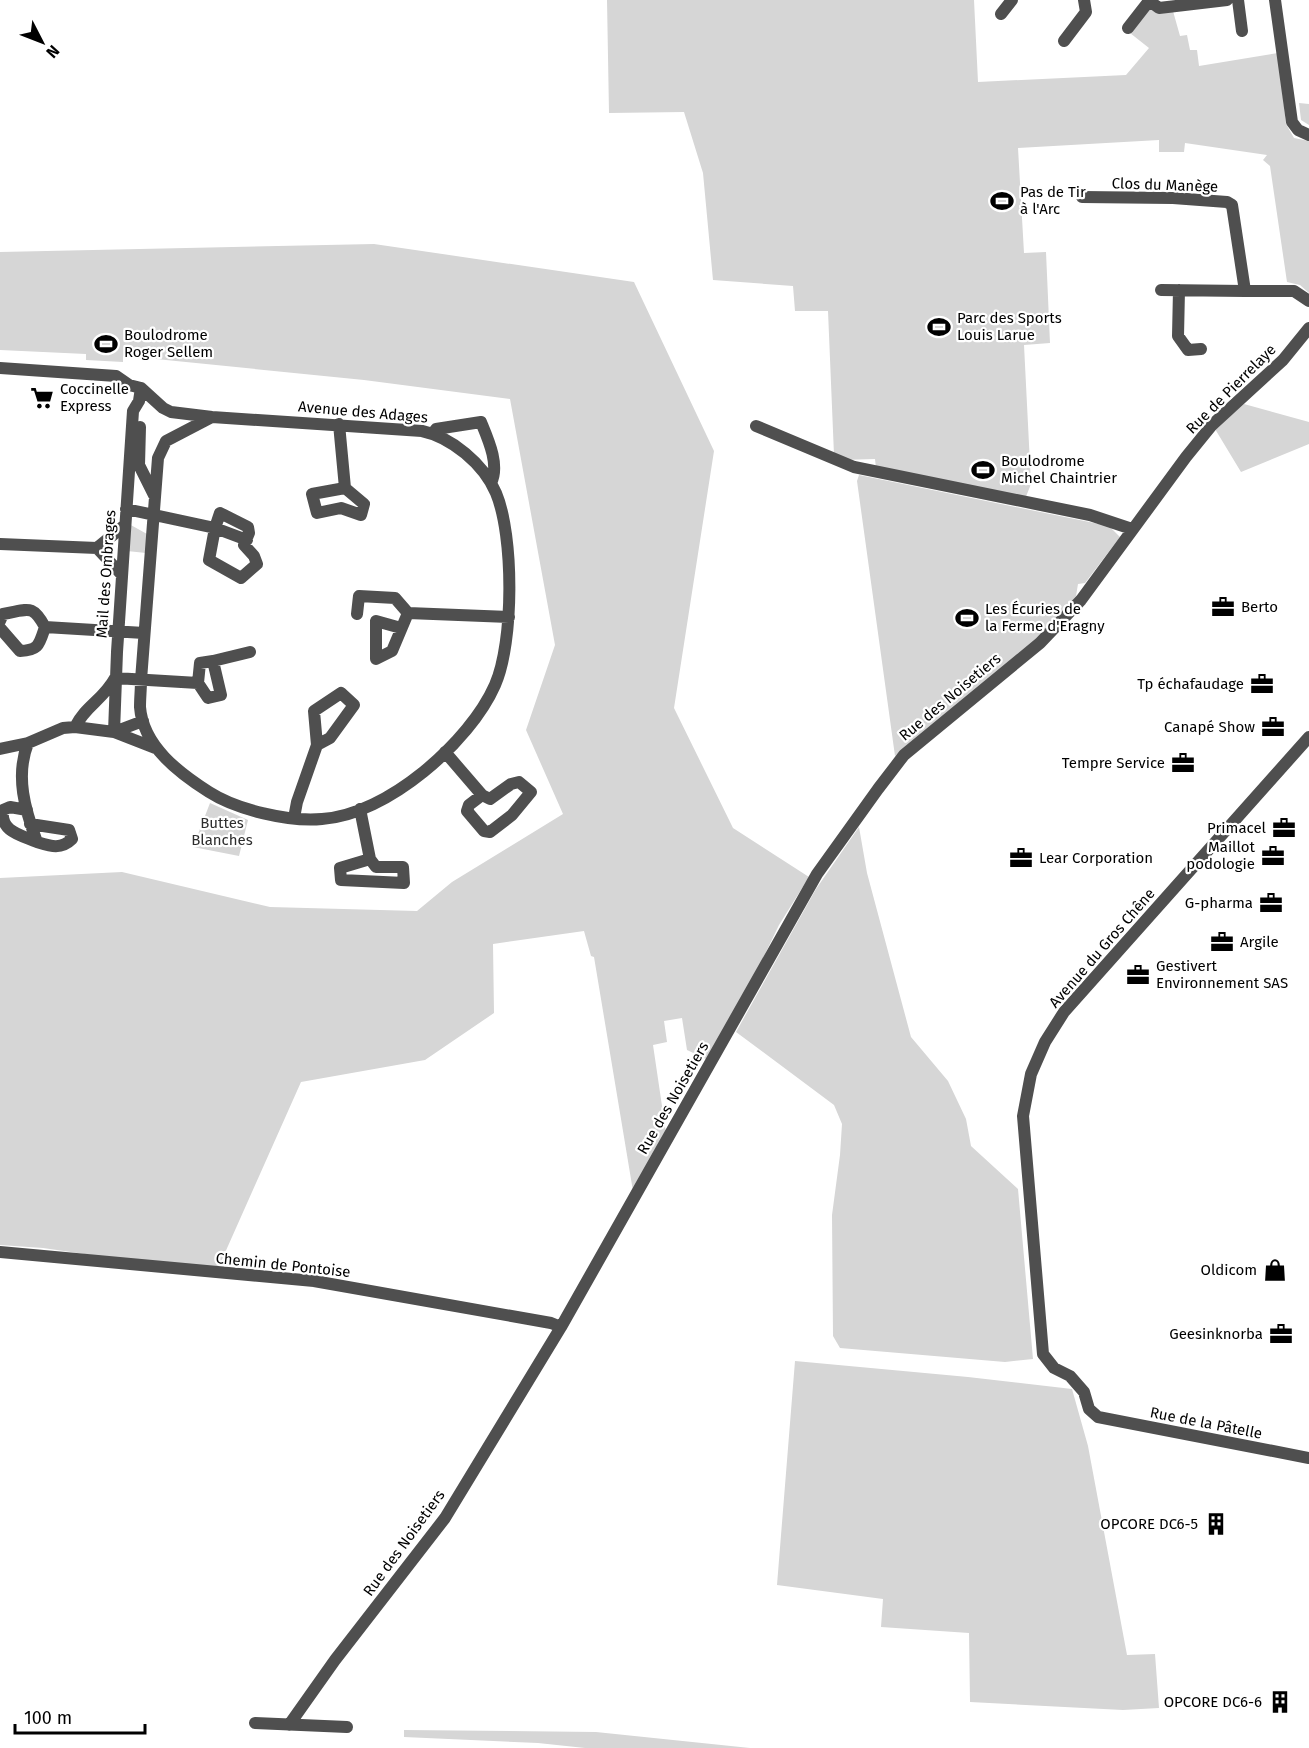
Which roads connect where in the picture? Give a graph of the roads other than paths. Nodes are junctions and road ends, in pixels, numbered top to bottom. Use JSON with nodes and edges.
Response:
{"nodes":[{"id":1,"x":1012,"y":0,"type":"edge"},
{"id":2,"x":1084,"y":0,"type":"edge"},
{"id":3,"x":1148,"y":0,"type":"edge"},
{"id":4,"x":1227,"y":0,"type":"edge"},
{"id":5,"x":1238,"y":0,"type":"edge"},
{"id":6,"x":1275,"y":0,"type":"edge"},
{"id":7,"x":1206,"y":1,"type":"edge"},
{"id":8,"x":1001,"y":14,"type":"dead end"},
{"id":9,"x":1128,"y":28,"type":"dead end"},
{"id":10,"x":1242,"y":31,"type":"dead end"},
{"id":11,"x":1064,"y":40,"type":"dead end"},
{"id":12,"x":1309,"y":135,"type":"edge"},
{"id":13,"x":1082,"y":197,"type":"dead end"},
{"id":14,"x":1161,"y":290,"type":"dead end"},
{"id":15,"x":1179,"y":290,"type":"junction"},
{"id":16,"x":1245,"y":291,"type":"junction"},
{"id":17,"x":1309,"y":301,"type":"edge"},
{"id":18,"x":1309,"y":328,"type":"edge"},
{"id":19,"x":1201,"y":349,"type":"dead end"},
{"id":20,"x":0,"y":368,"type":"edge"},
{"id":21,"x":141,"y":388,"type":"junction"},
{"id":22,"x":137,"y":405,"type":"junction"},
{"id":23,"x":212,"y":417,"type":"junction"},
{"id":24,"x":339,"y":424,"type":"junction"},
{"id":25,"x":756,"y":426,"type":"dead end"},
{"id":26,"x":433,"y":433,"type":"junction"},
{"id":27,"x":491,"y":483,"type":"junction"},
{"id":28,"x":345,"y":488,"type":"dead end"},
{"id":29,"x":154,"y":495,"type":"junction"},
{"id":30,"x":126,"y":509,"type":"junction"},
{"id":31,"x":153,"y":514,"type":"junction"},
{"id":32,"x":125,"y":525,"type":"junction"},
{"id":33,"x":215,"y":528,"type":"junction"},
{"id":34,"x":1132,"y":529,"type":"junction"},
{"id":35,"x":0,"y":544,"type":"edge"},
{"id":36,"x":97,"y":548,"type":"junction"},
{"id":37,"x":122,"y":575,"type":"junction"},
{"id":38,"x":408,"y":613,"type":"junction"},
{"id":39,"x":357,"y":614,"type":"dead end"},
{"id":40,"x":509,"y":617,"type":"junction"},
{"id":41,"x":0,"y":621,"type":"edge"},
{"id":42,"x":0,"y":627,"type":"edge"},
{"id":43,"x":45,"y":627,"type":"junction"},
{"id":44,"x":401,"y":628,"type":"dead end"},
{"id":45,"x":118,"y":631,"type":"junction"},
{"id":46,"x":144,"y":633,"type":"junction"},
{"id":47,"x":250,"y":651,"type":"dead end"},
{"id":48,"x":213,"y":661,"type":"junction"},
{"id":49,"x":116,"y":678,"type":"junction"},
{"id":50,"x":141,"y":680,"type":"junction"},
{"id":51,"x":198,"y":683,"type":"junction"},
{"id":52,"x":143,"y":721,"type":"junction"},
{"id":53,"x":75,"y":727,"type":"junction"},
{"id":54,"x":114,"y":732,"type":"junction"},
{"id":55,"x":1309,"y":737,"type":"edge"},
{"id":56,"x":28,"y":743,"type":"junction"},
{"id":57,"x":317,"y":745,"type":"dead end"},
{"id":58,"x":155,"y":748,"type":"junction"},
{"id":59,"x":2,"y":749,"type":"edge"},
{"id":60,"x":445,"y":752,"type":"junction"},
{"id":61,"x":21,"y":774,"type":"junction"},
{"id":62,"x":482,"y":795,"type":"junction"},
{"id":63,"x":360,"y":809,"type":"junction"},
{"id":64,"x":27,"y":810,"type":"junction"},
{"id":65,"x":294,"y":818,"type":"junction"},
{"id":66,"x":30,"y":824,"type":"junction"},
{"id":67,"x":37,"y":842,"type":"junction"},
{"id":68,"x":370,"y":859,"type":"junction"},
{"id":69,"x":0,"y":1252,"type":"edge"},
{"id":70,"x":561,"y":1327,"type":"junction"},
{"id":71,"x":1098,"y":1417,"type":"joint"},
{"id":72,"x":1309,"y":1458,"type":"edge"},
{"id":73,"x":255,"y":1723,"type":"dead end"},
{"id":74,"x":290,"y":1725,"type":"junction"},
{"id":75,"x":347,"y":1727,"type":"dead end"}],
"edges":[{"from":1,"to":8,"type":"street"},
{"from":2,"to":11,"type":"street"},
{"from":3,"to":7,"type":"street"},
{"from":3,"to":9,"type":"street"},
{"from":4,"to":7,"type":"street"},
{"from":5,"to":10,"type":"street"},
{"from":6,"to":12,"type":"street"},
{"from":13,"to":16,"type":"street","name":"Clos du Manège"},
{"from":14,"to":15,"type":"street"},
{"from":15,"to":16,"type":"street"},
{"from":15,"to":19,"type":"street"},
{"from":16,"to":17,"type":"street"},
{"from":18,"to":34,"type":"street","name":"Rue de Pierrelaye"},
{"from":20,"to":21,"type":"street","name":"Avenue des Adages"},
{"from":21,"to":22,"type":"street","name":"Mail des Ombrages"},
{"from":21,"to":23,"type":"street","name":"Avenue des Adages"},
{"from":22,"to":29,"type":"street"},
{"from":22,"to":30,"type":"street","name":"Mail des Ombrages"},
{"from":23,"to":24,"type":"street","name":"Avenue des Adages"},
{"from":23,"to":29,"type":"street"},
{"from":24,"to":26,"type":"street","name":"Avenue des Adages"},
{"from":24,"to":28,"type":"street"},
{"from":25,"to":34,"type":"street"},
{"from":26,"to":27,"type":"street","name":"Avenue des Adages"},
{"from":26,"to":27,"type":"street"},
{"from":27,"to":40,"type":"street","name":"Avenue des Adages"},
{"from":29,"to":31,"type":"street"},
{"from":30,"to":31,"type":"street"},
{"from":30,"to":32,"type":"street","name":"Mail des Ombrages"},
{"from":31,"to":33,"type":"street"},
{"from":31,"to":46,"type":"street"},
{"from":32,"to":36,"type":"street"},
{"from":32,"to":37,"type":"street","name":"Mail des Ombrages"},
{"from":33,"to":33,"type":"street"},
{"from":34,"to":70,"type":"street","name":"Rue des Noisetiers"},
{"from":35,"to":36,"type":"street"},
{"from":36,"to":37,"type":"street"},
{"from":37,"to":45,"type":"street","name":"Mail des Ombrages"},
{"from":38,"to":39,"type":"street"},
{"from":38,"to":40,"type":"street"},
{"from":38,"to":44,"type":"street"},
{"from":40,"to":60,"type":"street","name":"Avenue des Adages"},
{"from":41,"to":43,"type":"street"},
{"from":42,"to":43,"type":"street"},
{"from":43,"to":45,"type":"street"},
{"from":45,"to":46,"type":"street"},
{"from":45,"to":49,"type":"street","name":"Mail des Ombrages"},
{"from":46,"to":50,"type":"street"},
{"from":47,"to":48,"type":"street"},
{"from":48,"to":51,"type":"street"},
{"from":48,"to":51,"type":"street"},
{"from":49,"to":50,"type":"street"},
{"from":49,"to":53,"type":"street"},
{"from":49,"to":54,"type":"street","name":"Mail des Ombrages"},
{"from":50,"to":51,"type":"street"},
{"from":50,"to":52,"type":"street"},
{"from":52,"to":54,"type":"street"},
{"from":52,"to":58,"type":"street"},
{"from":53,"to":54,"type":"street"},
{"from":53,"to":56,"type":"street"},
{"from":54,"to":58,"type":"street"},
{"from":55,"to":71,"type":"street","name":"Avenue du Gros Chêne"},
{"from":56,"to":59,"type":"street"},
{"from":56,"to":61,"type":"street"},
{"from":57,"to":65,"type":"street"},
{"from":58,"to":65,"type":"street","name":"Avenue des Adages"},
{"from":59,"to":61,"type":"street"},
{"from":60,"to":62,"type":"street"},
{"from":60,"to":63,"type":"street","name":"Avenue des Adages"},
{"from":61,"to":64,"type":"street"},
{"from":62,"to":62,"type":"street"},
{"from":63,"to":65,"type":"street","name":"Avenue des Adages"},
{"from":63,"to":68,"type":"street"},
{"from":64,"to":66,"type":"street"},
{"from":64,"to":67,"type":"street"},
{"from":66,"to":67,"type":"street"},
{"from":66,"to":67,"type":"street"},
{"from":68,"to":68,"type":"street"},
{"from":69,"to":70,"type":"street","name":"Chemin de Pontoise"},
{"from":70,"to":74,"type":"street","name":"Rue des Noisetiers"},
{"from":71,"to":72,"type":"street","name":"Rue de la Pâtelle"},
{"from":73,"to":74,"type":"street"},
{"from":74,"to":75,"type":"street"}]}
